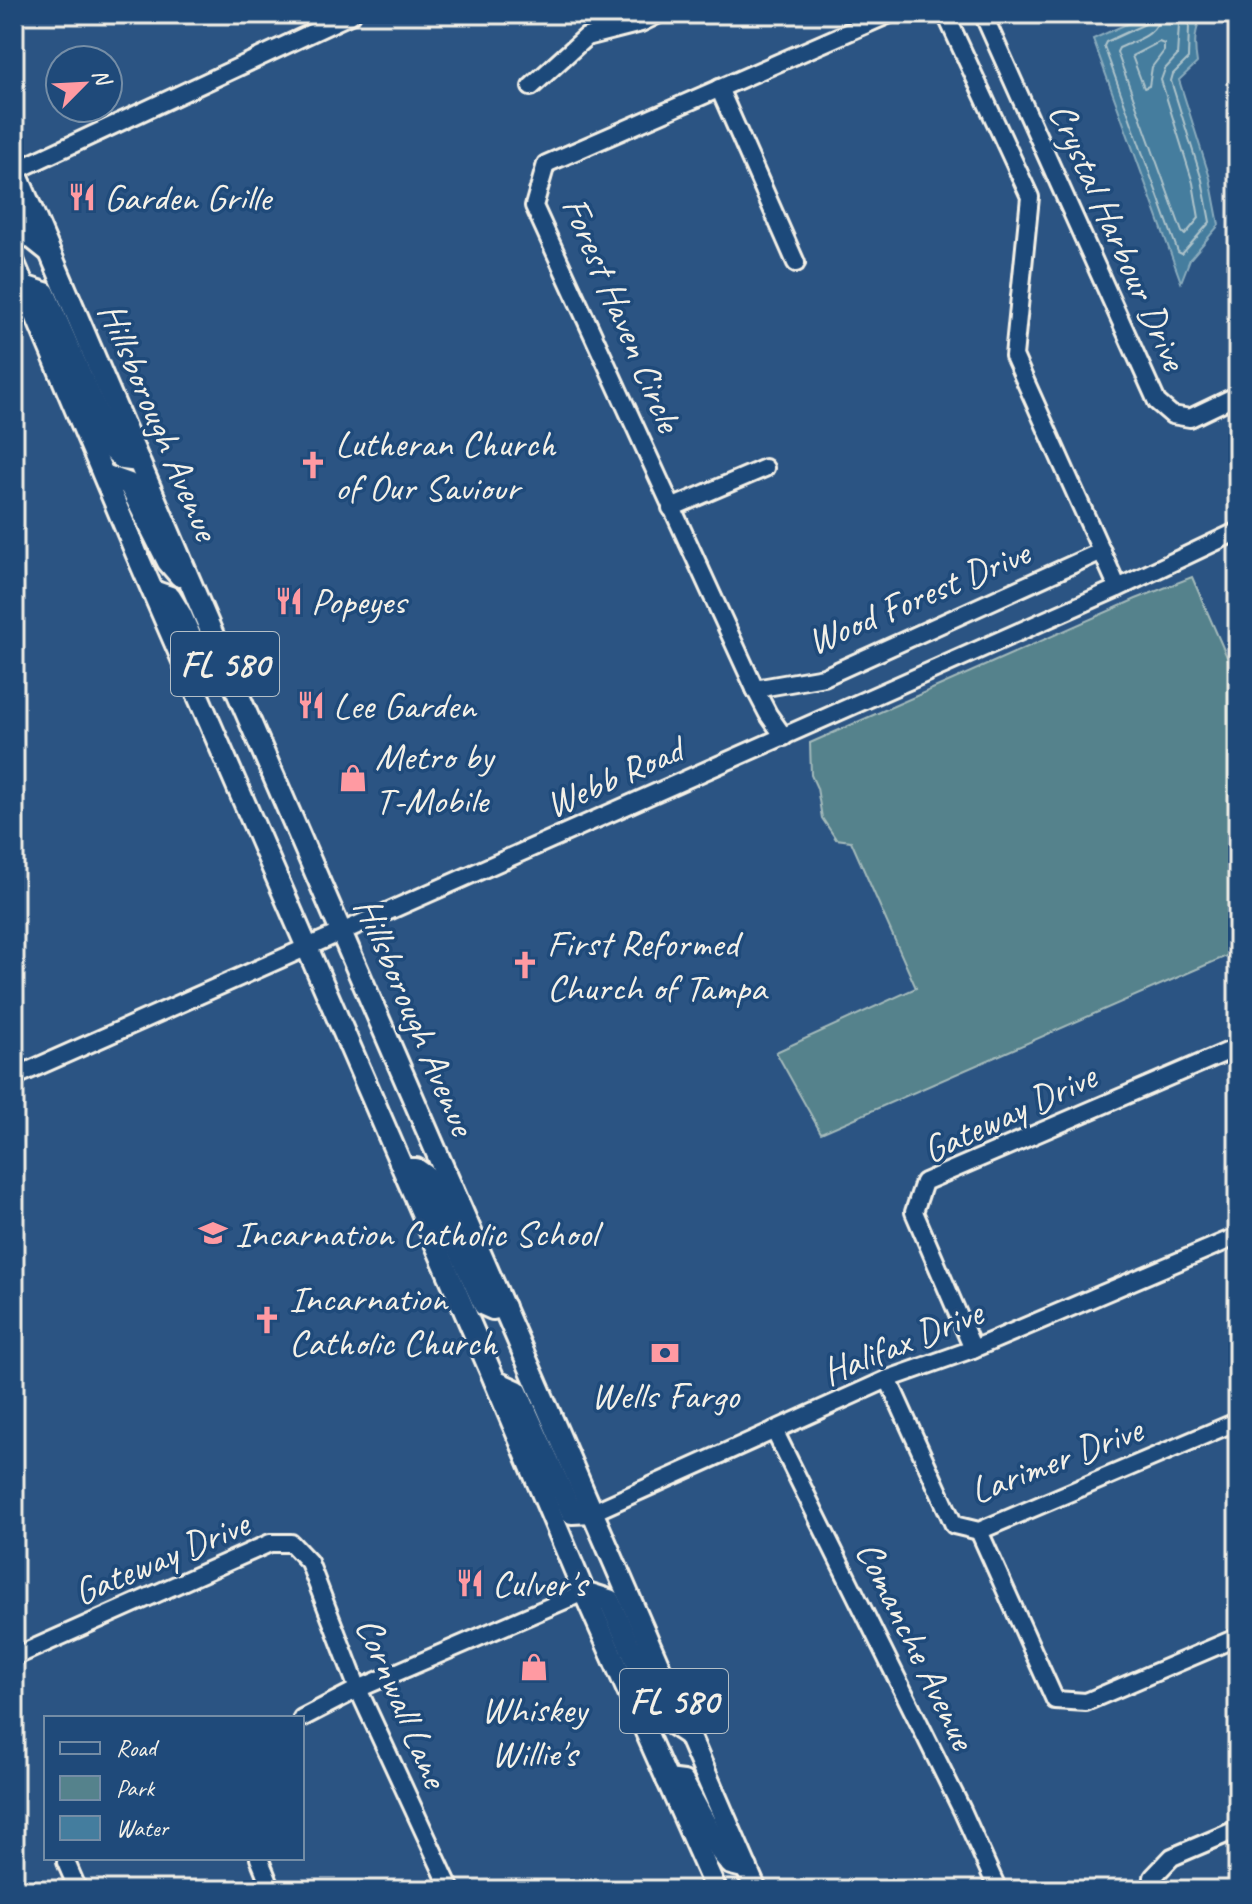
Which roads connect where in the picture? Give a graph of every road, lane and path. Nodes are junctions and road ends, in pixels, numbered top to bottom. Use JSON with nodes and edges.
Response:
{"nodes":[{"id":1,"x":352,"y":14,"type":"edge"},
{"id":2,"x":659,"y":14,"type":"edge"},
{"id":3,"x":890,"y":14,"type":"edge"},
{"id":4,"x":940,"y":14,"type":"edge"},
{"id":5,"x":983,"y":14,"type":"edge"},
{"id":6,"x":531,"y":87,"type":"dead end"},
{"id":7,"x":719,"y":88,"type":"junction"},
{"id":8,"x":15,"y":169,"type":"edge"},
{"id":9,"x":14,"y":205,"type":"edge"},
{"id":10,"x":50,"y":253,"type":"junction"},
{"id":11,"x":14,"y":263,"type":"edge"},
{"id":12,"x":796,"y":263,"type":"dead end"},
{"id":13,"x":24,"y":286,"type":"junction"},
{"id":14,"x":1238,"y":396,"type":"edge"},
{"id":15,"x":139,"y":461,"type":"junction"},
{"id":16,"x":765,"y":468,"type":"dead end"},
{"id":17,"x":104,"y":475,"type":"junction"},
{"id":18,"x":671,"y":508,"type":"junction"},
{"id":19,"x":1238,"y":531,"type":"edge"},
{"id":20,"x":1102,"y":551,"type":"junction"},
{"id":21,"x":1118,"y":588,"type":"junction"},
{"id":22,"x":153,"y":591,"type":"junction"},
{"id":23,"x":196,"y":594,"type":"junction"},
{"id":24,"x":229,"y":673,"type":"junction"},
{"id":25,"x":755,"y":689,"type":"junction"},
{"id":26,"x":784,"y":737,"type":"junction"},
{"id":27,"x":342,"y":933,"type":"junction"},
{"id":28,"x":307,"y":948,"type":"junction"},
{"id":29,"x":1238,"y":1047,"type":"edge"},
{"id":30,"x":14,"y":1077,"type":"edge"},
{"id":31,"x":404,"y":1169,"type":"junction"},
{"id":32,"x":1238,"y":1236,"type":"edge"},
{"id":33,"x":504,"y":1307,"type":"junction"},
{"id":34,"x":973,"y":1349,"type":"junction"},
{"id":35,"x":888,"y":1379,"type":"junction"},
{"id":36,"x":495,"y":1381,"type":"junction"},
{"id":37,"x":1238,"y":1421,"type":"edge"},
{"id":38,"x":774,"y":1430,"type":"junction"},
{"id":39,"x":593,"y":1512,"type":"junction"},
{"id":40,"x":979,"y":1531,"type":"junction"},
{"id":41,"x":291,"y":1543,"type":"joint"},
{"id":42,"x":584,"y":1592,"type":"junction"},
{"id":43,"x":1238,"y":1637,"type":"edge"},
{"id":44,"x":14,"y":1657,"type":"edge"},
{"id":45,"x":358,"y":1689,"type":"junction"},
{"id":46,"x":304,"y":1717,"type":"edge"},
{"id":47,"x":690,"y":1736,"type":"junction"},
{"id":48,"x":667,"y":1780,"type":"junction"},
{"id":49,"x":1238,"y":1829,"type":"edge"},
{"id":50,"x":66,"y":1860,"type":"edge"},
{"id":51,"x":260,"y":1860,"type":"edge"},
{"id":52,"x":747,"y":1868,"type":"junction"},
{"id":53,"x":78,"y":1890,"type":"edge"},
{"id":54,"x":272,"y":1890,"type":"edge"},
{"id":55,"x":451,"y":1890,"type":"edge"},
{"id":56,"x":716,"y":1890,"type":"edge"},
{"id":57,"x":756,"y":1890,"type":"edge"},
{"id":58,"x":998,"y":1890,"type":"edge"},
{"id":59,"x":1152,"y":1890,"type":"edge"}],
"edges":[{"from":1,"to":8,"type":"street"},
{"from":2,"to":6,"type":"street"},
{"from":3,"to":7,"type":"street","name":"Forest Haven Circle"},
{"from":4,"to":20,"type":"street"},
{"from":5,"to":14,"type":"street","name":"Crystal Harbour Drive"},
{"from":7,"to":12,"type":"street"},
{"from":7,"to":18,"type":"street","name":"Forest Haven Circle"},
{"from":8,"to":10,"type":"main road","name":"Hillsborough Avenue","number":"FL 580"},
{"from":9,"to":10,"type":"main road"},
{"from":10,"to":15,"type":"main road","name":"Hillsborough Avenue","number":"FL 580"},
{"from":11,"to":13,"type":"main road","name":"Hillsborough Avenue","number":"FL 580"},
{"from":13,"to":15,"type":"main road"},
{"from":13,"to":17,"type":"main road","name":"Hillsborough Avenue","number":"FL 580"},
{"from":15,"to":23,"type":"main road","name":"Hillsborough Avenue","number":"FL 580"},
{"from":16,"to":18,"type":"street"},
{"from":17,"to":22,"type":"main road","name":"Hillsborough Avenue","number":"FL 580"},
{"from":17,"to":23,"type":"main road"},
{"from":18,"to":25,"type":"street","name":"Forest Haven Circle"},
{"from":19,"to":21,"type":"street","name":"Webb Road"},
{"from":20,"to":21,"type":"street"},
{"from":20,"to":25,"type":"street","name":"Wood Forest Drive"},
{"from":21,"to":26,"type":"street","name":"Webb Road"},
{"from":22,"to":24,"type":"main road"},
{"from":22,"to":28,"type":"main road","name":"Hillsborough Avenue","number":"FL 580"},
{"from":23,"to":24,"type":"main road","name":"Hillsborough Avenue","number":"FL 580"},
{"from":24,"to":27,"type":"main road","name":"Hillsborough Avenue","number":"FL 580"},
{"from":25,"to":26,"type":"street","name":"Forest Haven Circle"},
{"from":26,"to":27,"type":"street","name":"Webb Road"},
{"from":27,"to":28,"type":"street","name":"Webb Road"},
{"from":27,"to":33,"type":"main road","name":"Hillsborough Avenue","number":"FL 580"},
{"from":28,"to":30,"type":"street","name":"Webb Road"},
{"from":28,"to":31,"type":"main road","name":"Hillsborough Avenue","number":"FL 580"},
{"from":29,"to":34,"type":"street","name":"Gateway Drive"},
{"from":31,"to":33,"type":"main road"},
{"from":31,"to":36,"type":"main road","name":"Hillsborough Avenue","number":"FL 580"},
{"from":32,"to":34,"type":"street","name":"Halifax Drive"},
{"from":33,"to":39,"type":"main road","name":"Hillsborough Avenue","number":"FL 580"},
{"from":34,"to":35,"type":"street","name":"Halifax Drive"},
{"from":35,"to":38,"type":"street","name":"Halifax Drive"},
{"from":35,"to":40,"type":"street","name":"Larimer Drive"},
{"from":36,"to":39,"type":"main road"},
{"from":36,"to":42,"type":"main road","name":"Hillsborough Avenue","number":"FL 580"},
{"from":37,"to":40,"type":"street","name":"Larimer Drive"},
{"from":38,"to":39,"type":"street","name":"Halifax Drive"},
{"from":38,"to":58,"type":"street","name":"Comanche Avenue"},
{"from":39,"to":47,"type":"main road","name":"Hillsborough Avenue","number":"FL 580"},
{"from":40,"to":43,"type":"street"},
{"from":41,"to":44,"type":"street","name":"Gateway Drive"},
{"from":41,"to":45,"type":"street","name":"Cornwall Lane"},
{"from":42,"to":45,"type":"street"},
{"from":42,"to":47,"type":"main road"},
{"from":42,"to":48,"type":"main road","name":"Hillsborough Avenue","number":"FL 580"},
{"from":45,"to":46,"type":"street"},
{"from":45,"to":55,"type":"street","name":"Cornwall Lane"},
{"from":47,"to":52,"type":"main road","name":"Hillsborough Avenue","number":"FL 580"},
{"from":48,"to":52,"type":"main road"},
{"from":48,"to":56,"type":"main road","name":"Hillsborough Avenue","number":"FL 580"},
{"from":49,"to":59,"type":"street"},
{"from":50,"to":53,"type":"street"},
{"from":51,"to":54,"type":"street"},
{"from":52,"to":57,"type":"main road","name":"Hillsborough Avenue","number":"FL 580"}]}
